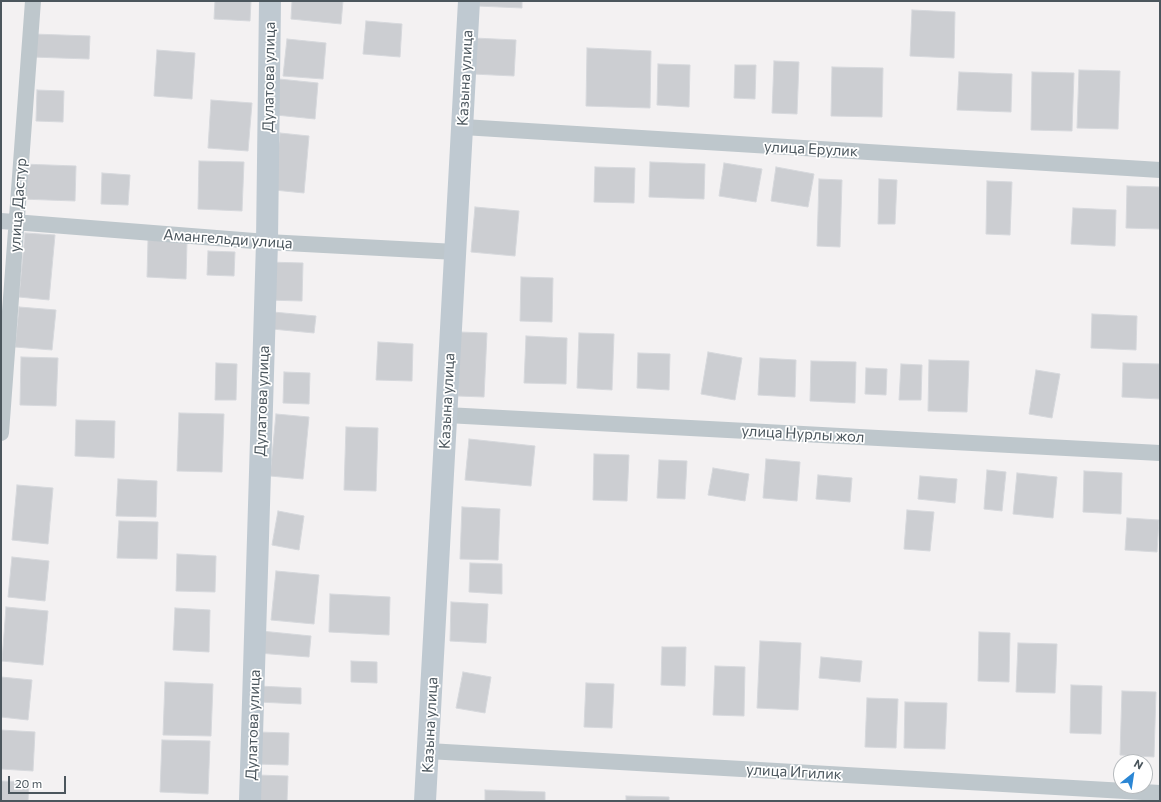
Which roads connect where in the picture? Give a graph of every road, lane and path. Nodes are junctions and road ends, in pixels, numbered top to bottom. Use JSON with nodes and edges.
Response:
{"nodes":[{"id":1,"x":33,"y":1,"type":"edge"},
{"id":2,"x":270,"y":1,"type":"edge"},
{"id":3,"x":469,"y":1,"type":"edge"},
{"id":4,"x":463,"y":128,"type":"junction"},
{"id":5,"x":1160,"y":170,"type":"edge"},
{"id":6,"x":9,"y":222,"type":"edge"},
{"id":7,"x":267,"y":242,"type":"junction"},
{"id":8,"x":456,"y":252,"type":"junction"},
{"id":9,"x":446,"y":415,"type":"junction"},
{"id":10,"x":1,"y":433,"type":"edge"},
{"id":11,"x":1160,"y":453,"type":"edge"},
{"id":12,"x":428,"y":751,"type":"junction"},
{"id":13,"x":1160,"y":793,"type":"edge"},
{"id":14,"x":250,"y":801,"type":"edge"},
{"id":15,"x":425,"y":801,"type":"edge"}],
"edges":[{"from":1,"to":6,"type":"street","name":"улица Дастур"},
{"from":2,"to":7,"type":"street","name":"Дулатова улица"},
{"from":3,"to":4,"type":"street","name":"Казына улица"},
{"from":4,"to":5,"type":"street","name":"улица Ерулик"},
{"from":4,"to":8,"type":"street","name":"Казына улица"},
{"from":6,"to":7,"type":"street","name":"Амангельди улица"},
{"from":6,"to":10,"type":"street","name":"улица Дастур"},
{"from":7,"to":8,"type":"street","name":"Амангельди улица"},
{"from":7,"to":14,"type":"street","name":"Дулатова улица"},
{"from":8,"to":9,"type":"street","name":"Казына улица"},
{"from":9,"to":11,"type":"street","name":"улица Нурлы жол"},
{"from":9,"to":12,"type":"street","name":"Казына улица"},
{"from":12,"to":13,"type":"street","name":"улица Игилик"},
{"from":12,"to":15,"type":"street","name":"Казына улица"}]}
